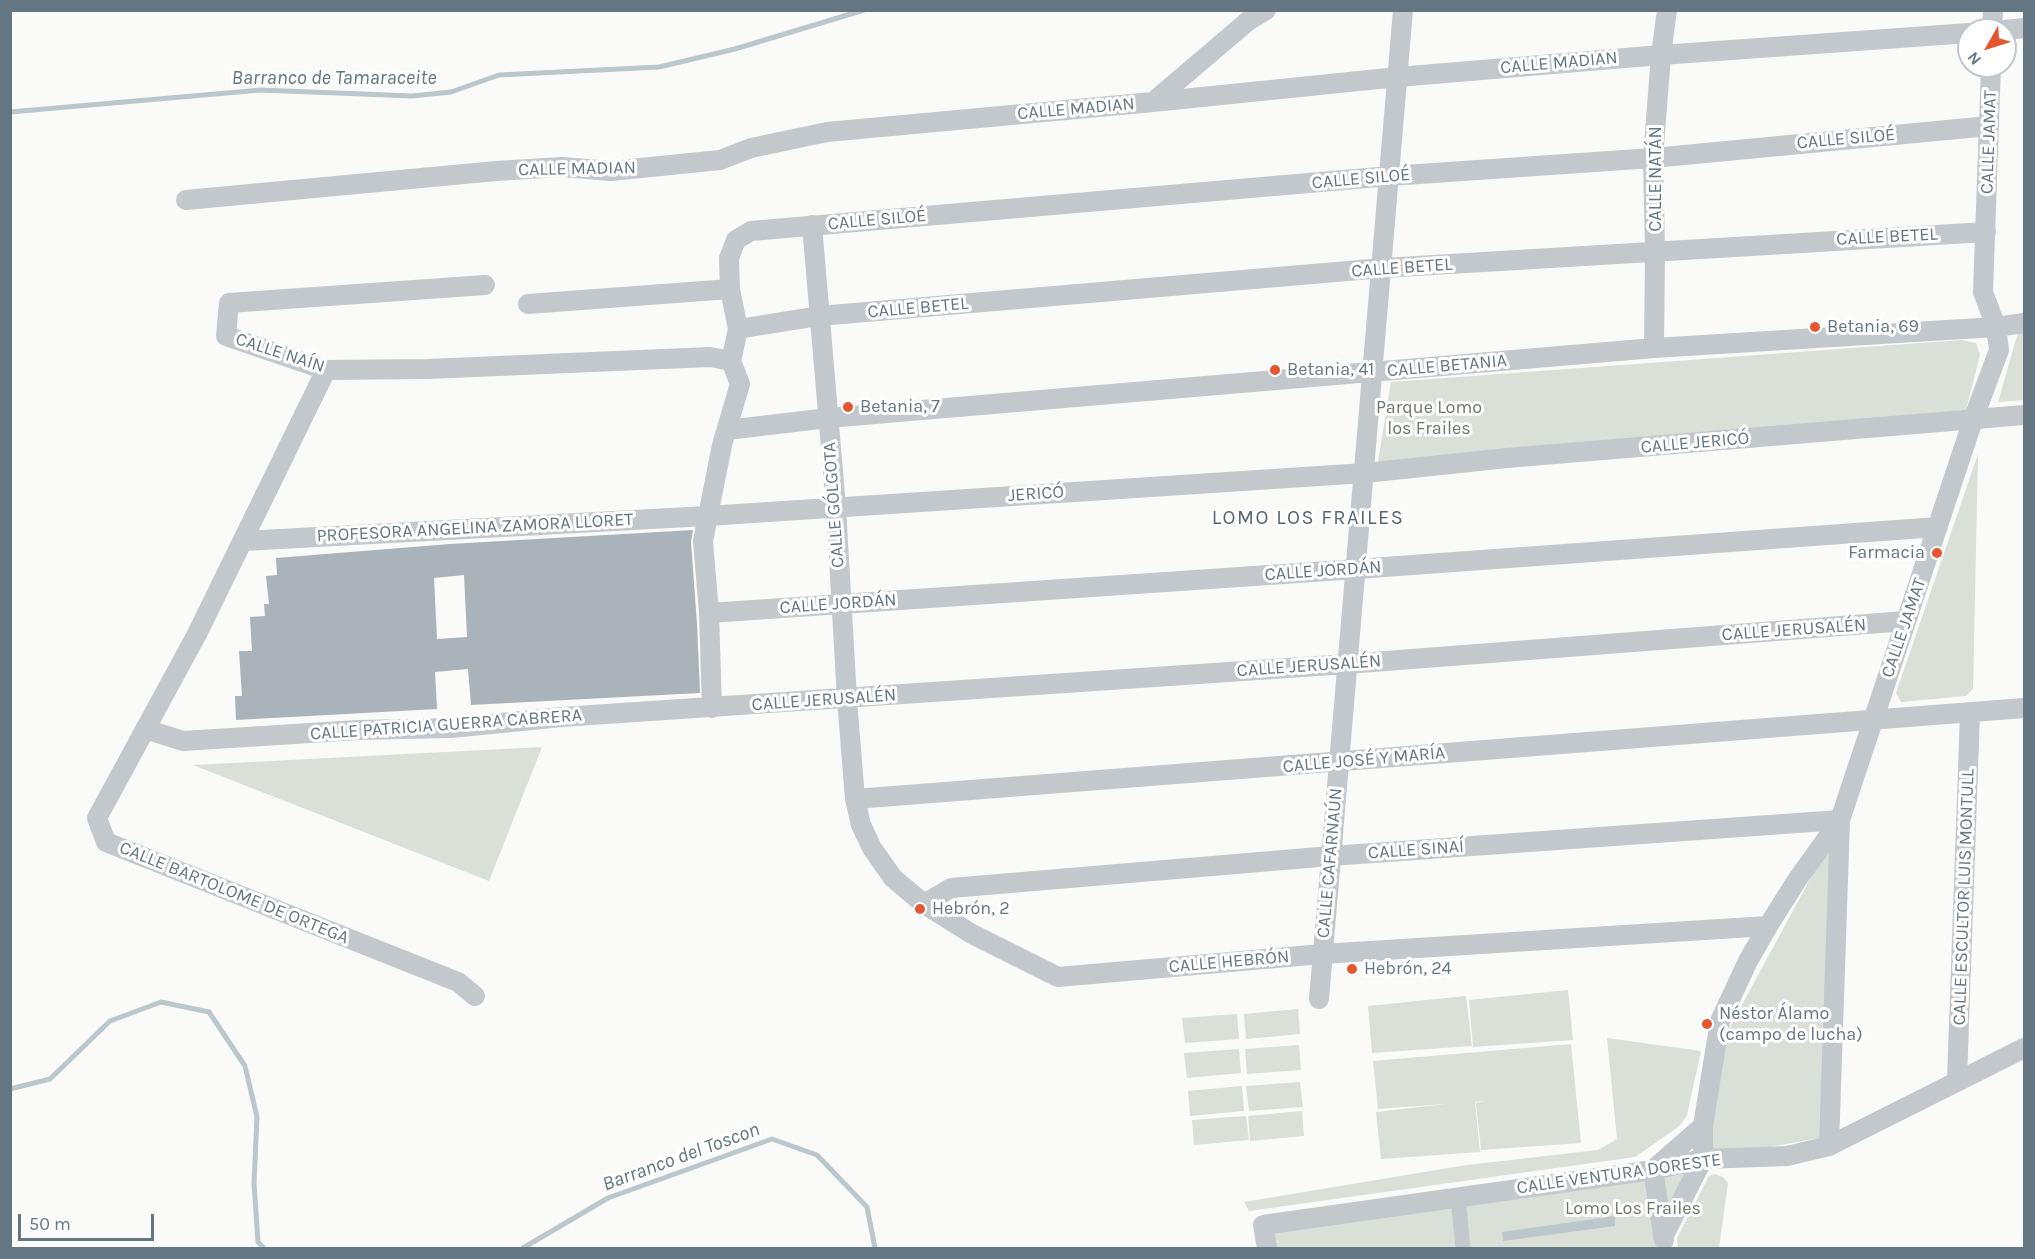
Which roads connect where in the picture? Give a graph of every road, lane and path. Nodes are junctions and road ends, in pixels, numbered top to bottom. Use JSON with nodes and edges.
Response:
{"nodes":[{"id":1,"x":1266,"y":10,"type":"edge"},
{"id":2,"x":1403,"y":10,"type":"edge"},
{"id":3,"x":1667,"y":10,"type":"edge"},
{"id":4,"x":1957,"y":34,"type":"edge"},
{"id":5,"x":1661,"y":55,"type":"junction"},
{"id":6,"x":1398,"y":77,"type":"junction"},
{"id":7,"x":1991,"y":78,"type":"edge"},
{"id":8,"x":1153,"y":102,"type":"junction"},
{"id":9,"x":1989,"y":126,"type":"junction"},
{"id":10,"x":1653,"y":158,"type":"junction"},
{"id":11,"x":1390,"y":176,"type":"junction"},
{"id":12,"x":186,"y":200,"type":"dead end"},
{"id":13,"x":812,"y":225,"type":"junction"},
{"id":14,"x":1986,"y":232,"type":"junction"},
{"id":15,"x":1655,"y":250,"type":"junction"},
{"id":16,"x":1383,"y":268,"type":"junction"},
{"id":17,"x":485,"y":285,"type":"dead end"},
{"id":18,"x":730,"y":289,"type":"junction"},
{"id":19,"x":528,"y":304,"type":"dead end"},
{"id":20,"x":819,"y":316,"type":"junction"},
{"id":21,"x":2025,"y":323,"type":"edge"},
{"id":22,"x":1996,"y":327,"type":"junction"},
{"id":23,"x":738,"y":329,"type":"junction"},
{"id":24,"x":1654,"y":348,"type":"junction"},
{"id":25,"x":731,"y":361,"type":"junction"},
{"id":26,"x":326,"y":370,"type":"junction"},
{"id":27,"x":1372,"y":373,"type":"junction"},
{"id":28,"x":2025,"y":415,"type":"edge"},
{"id":29,"x":828,"y":418,"type":"junction"},
{"id":30,"x":1973,"y":420,"type":"junction"},
{"id":31,"x":728,"y":430,"type":"junction"},
{"id":32,"x":1365,"y":473,"type":"junction"},
{"id":33,"x":836,"y":507,"type":"junction"},
{"id":34,"x":707,"y":516,"type":"junction"},
{"id":35,"x":1938,"y":527,"type":"junction"},
{"id":36,"x":243,"y":541,"type":"junction"},
{"id":37,"x":1357,"y":569,"type":"junction"},
{"id":38,"x":841,"y":604,"type":"junction"},
{"id":39,"x":708,"y":613,"type":"junction"},
{"id":40,"x":1906,"y":621,"type":"junction"},
{"id":41,"x":1347,"y":664,"type":"junction"},
{"id":42,"x":847,"y":699,"type":"junction"},
{"id":43,"x":712,"y":708,"type":"junction"},
{"id":44,"x":2025,"y":708,"type":"edge"},
{"id":45,"x":1970,"y":713,"type":"junction"},
{"id":46,"x":1872,"y":719,"type":"junction"},
{"id":47,"x":145,"y":729,"type":"junction"},
{"id":48,"x":1339,"y":762,"type":"junction"},
{"id":49,"x":855,"y":799,"type":"junction"},
{"id":50,"x":1840,"y":820,"type":"junction"},
{"id":51,"x":1331,"y":856,"type":"junction"},
{"id":52,"x":924,"y":904,"type":"junction"},
{"id":53,"x":1768,"y":926,"type":"junction"},
{"id":54,"x":1322,"y":954,"type":"junction"},
{"id":55,"x":475,"y":996,"type":"dead end"},
{"id":56,"x":1319,"y":999,"type":"dead end"},
{"id":57,"x":2025,"y":1048,"type":"edge"},
{"id":58,"x":1957,"y":1080,"type":"junction"},
{"id":59,"x":1703,"y":1126,"type":"junction"},
{"id":60,"x":1829,"y":1146,"type":"junction"},
{"id":61,"x":1703,"y":1159,"type":"junction"},
{"id":62,"x":1653,"y":1170,"type":"junction"},
{"id":63,"x":1458,"y":1198,"type":"junction"},
{"id":64,"x":1664,"y":1243,"type":"edge"},
{"id":65,"x":1266,"y":1248,"type":"edge"},
{"id":66,"x":1463,"y":1248,"type":"edge"}],
"edges":[{"from":1,"to":8,"type":"street"},
{"from":2,"to":6,"type":"street","name":"CALLE CAFARNAÚN"},
{"from":3,"to":5,"type":"street","name":"CALLE NATÁN"},
{"from":4,"to":5,"type":"street","name":"CALLE MADIAN"},
{"from":5,"to":6,"type":"street","name":"CALLE MADIAN"},
{"from":5,"to":10,"type":"street","name":"CALLE NATÁN"},
{"from":6,"to":8,"type":"street","name":"CALLE MADIAN"},
{"from":6,"to":11,"type":"street","name":"CALLE CAFARNAÚN"},
{"from":7,"to":9,"type":"street","name":"CALLE JAMAT"},
{"from":8,"to":12,"type":"street","name":"CALLE MADIAN"},
{"from":9,"to":10,"type":"street","name":"CALLE SILOÉ"},
{"from":9,"to":14,"type":"street","name":"CALLE JAMAT"},
{"from":10,"to":11,"type":"street","name":"CALLE SILOÉ"},
{"from":10,"to":15,"type":"street","name":"CALLE NATÁN"},
{"from":11,"to":13,"type":"street","name":"CALLE SILOÉ"},
{"from":11,"to":16,"type":"street","name":"CALLE CAFARNAÚN"},
{"from":13,"to":18,"type":"street","name":"CALLE SILOÉ"},
{"from":13,"to":20,"type":"street","name":"CALLE GÓLGOTA"},
{"from":14,"to":15,"type":"street","name":"CALLE BETEL"},
{"from":14,"to":22,"type":"street","name":"CALLE JAMAT"},
{"from":15,"to":16,"type":"street","name":"CALLE BETEL"},
{"from":15,"to":24,"type":"street","name":"CALLE NATÁN"},
{"from":16,"to":20,"type":"street","name":"CALLE BETEL"},
{"from":16,"to":27,"type":"street","name":"CALLE CAFARNAÚN"},
{"from":17,"to":26,"type":"street","name":"CALLE NAÍN"},
{"from":18,"to":19,"type":"street"},
{"from":18,"to":23,"type":"street"},
{"from":20,"to":23,"type":"street","name":"CALLE BETEL"},
{"from":20,"to":29,"type":"street","name":"CALLE GÓLGOTA"},
{"from":21,"to":22,"type":"street","name":"CALLE BETANIA"},
{"from":22,"to":24,"type":"street","name":"CALLE BETANIA"},
{"from":22,"to":30,"type":"street","name":"CALLE JAMAT"},
{"from":23,"to":25,"type":"street"},
{"from":24,"to":27,"type":"street","name":"CALLE BETANIA"},
{"from":25,"to":26,"type":"street","name":"CALLE NAÍN"},
{"from":25,"to":31,"type":"street"},
{"from":26,"to":36,"type":"street","name":"CALLE BARTOLOME DE ORTEGA"},
{"from":27,"to":29,"type":"street","name":"CALLE BETANIA"},
{"from":27,"to":32,"type":"street","name":"CALLE CAFARNAÚN"},
{"from":28,"to":30,"type":"street","name":"CALLE JERICÓ"},
{"from":29,"to":31,"type":"street","name":"CALLE BETANIA"},
{"from":29,"to":33,"type":"street","name":"CALLE GÓLGOTA"},
{"from":30,"to":32,"type":"street","name":"CALLE JERICÓ"},
{"from":30,"to":35,"type":"street","name":"CALLE JAMAT"},
{"from":31,"to":34,"type":"street"},
{"from":32,"to":33,"type":"street","name":"JERICÓ"},
{"from":32,"to":37,"type":"street","name":"CALLE CAFARNAÚN"},
{"from":33,"to":34,"type":"street","name":"JERICÓ"},
{"from":33,"to":38,"type":"street","name":"CALLE GÓLGOTA"},
{"from":34,"to":36,"type":"street","name":"PROFESORA ANGELINA ZAMORA LLORET"},
{"from":34,"to":39,"type":"street"},
{"from":35,"to":37,"type":"street","name":"CALLE JORDÁN"},
{"from":35,"to":40,"type":"street","name":"CALLE JAMAT"},
{"from":36,"to":47,"type":"street","name":"CALLE BARTOLOME DE ORTEGA"},
{"from":37,"to":38,"type":"street","name":"CALLE JORDÁN"},
{"from":37,"to":41,"type":"street","name":"CALLE CAFARNAÚN"},
{"from":38,"to":39,"type":"street","name":"CALLE JORDÁN"},
{"from":38,"to":42,"type":"street","name":"CALLE GÓLGOTA"},
{"from":39,"to":43,"type":"street"},
{"from":40,"to":41,"type":"street","name":"CALLE JERUSALÉN"},
{"from":40,"to":46,"type":"street","name":"CALLE JAMAT"},
{"from":41,"to":42,"type":"street","name":"CALLE JERUSALÉN"},
{"from":41,"to":48,"type":"street","name":"CALLE CAFARNAÚN"},
{"from":42,"to":43,"type":"street","name":"CALLE JERUSALÉN"},
{"from":42,"to":49,"type":"street","name":"CALLE GÓLGOTA"},
{"from":43,"to":47,"type":"street","name":"CALLE PATRICIA GUERRA CABRERA"},
{"from":44,"to":45,"type":"street","name":"CALLE JOSÉ Y MARÍA"},
{"from":45,"to":46,"type":"street","name":"CALLE JOSÉ Y MARÍA"},
{"from":45,"to":58,"type":"street","name":"CALLE ESCULTOR LUIS MONTULL"},
{"from":46,"to":48,"type":"street","name":"CALLE JOSÉ Y MARÍA"},
{"from":46,"to":50,"type":"street","name":"CALLE JAMAT"},
{"from":47,"to":55,"type":"street","name":"CALLE BARTOLOME DE ORTEGA"},
{"from":48,"to":49,"type":"street","name":"CALLE JOSÉ Y MARÍA"},
{"from":48,"to":51,"type":"street","name":"CALLE CAFARNAÚN"},
{"from":49,"to":52,"type":"street","name":"CALLE GÓLGOTA"},
{"from":50,"to":51,"type":"street","name":"CALLE SINAÍ"},
{"from":50,"to":53,"type":"street","name":"CALLE JAMAT"},
{"from":50,"to":60,"type":"street"},
{"from":51,"to":52,"type":"street","name":"CALLE SINAÍ"},
{"from":51,"to":54,"type":"street","name":"CALLE CAFARNAÚN"},
{"from":52,"to":54,"type":"street","name":"CALLE HEBRÓN"},
{"from":53,"to":54,"type":"street","name":"CALLE HEBRÓN"},
{"from":53,"to":59,"type":"street","name":"CALLE JAMAT"},
{"from":54,"to":56,"type":"street","name":"CALLE CAFARNAÚN"},
{"from":57,"to":58,"type":"street","name":"CALLE VENTURA DORESTE"},
{"from":58,"to":60,"type":"street","name":"CALLE VENTURA DORESTE"},
{"from":59,"to":61,"type":"street","name":"CALLE JAMAT"},
{"from":59,"to":62,"type":"street"},
{"from":60,"to":61,"type":"street","name":"CALLE VENTURA DORESTE"},
{"from":61,"to":62,"type":"street","name":"CALLE VENTURA DORESTE"},
{"from":61,"to":64,"type":"street"},
{"from":62,"to":63,"type":"street","name":"CALLE VENTURA DORESTE"},
{"from":62,"to":64,"type":"street"},
{"from":63,"to":65,"type":"street","name":"CALLE VENTURA DORESTE"},
{"from":63,"to":66,"type":"street"}]}
